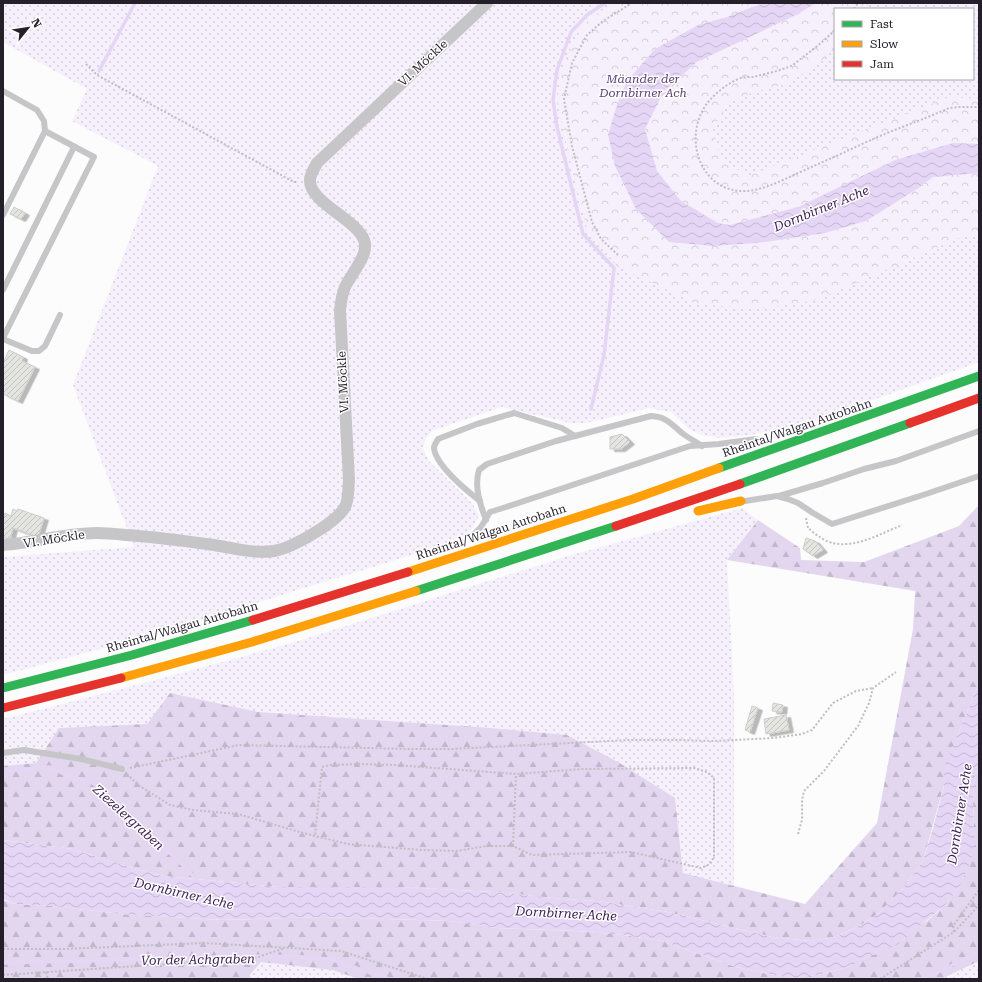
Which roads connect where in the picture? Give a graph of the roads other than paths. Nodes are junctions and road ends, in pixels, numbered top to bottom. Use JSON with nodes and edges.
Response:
{"nodes":[{"id":1,"x":487,"y":3,"type":"edge"},
{"id":2,"x":3,"y":91,"type":"edge"},
{"id":3,"x":45,"y":132,"type":"junction"},
{"id":4,"x":74,"y":147,"type":"junction"},
{"id":5,"x":3,"y":215,"type":"edge"},
{"id":6,"x":3,"y":290,"type":"edge"},
{"id":7,"x":60,"y":315,"type":"dead end"},
{"id":8,"x":3,"y":339,"type":"edge"},
{"id":9,"x":979,"y":376,"type":"edge"},
{"id":10,"x":979,"y":398,"type":"edge"},
{"id":11,"x":859,"y":419,"type":"junction"},
{"id":12,"x":979,"y":431,"type":"edge"},
{"id":13,"x":793,"y":432,"type":"dead end"},
{"id":14,"x":575,"y":436,"type":"junction"},
{"id":15,"x":760,"y":438,"type":"dead end"},
{"id":16,"x":702,"y":446,"type":"junction"},
{"id":17,"x":979,"y":476,"type":"edge"},
{"id":18,"x":777,"y":496,"type":"junction"},
{"id":19,"x":480,"y":501,"type":"junction"},
{"id":20,"x":741,"y":501,"type":"joint"},
{"id":21,"x":690,"y":512,"type":"dead end"},
{"id":22,"x":670,"y":517,"type":"dead end"},
{"id":23,"x":486,"y":520,"type":"junction"},
{"id":24,"x":627,"y":522,"type":"junction"},
{"id":25,"x":468,"y":539,"type":"dead end"},
{"id":26,"x":3,"y":545,"type":"edge"},
{"id":27,"x":437,"y":553,"type":"dead end"},
{"id":28,"x":398,"y":575,"type":"junction"},
{"id":29,"x":3,"y":688,"type":"edge"},
{"id":30,"x":3,"y":708,"type":"edge"},
{"id":31,"x":3,"y":754,"type":"edge"},
{"id":32,"x":122,"y":769,"type":"road end"}],
"edges":[{"from":1,"to":26,"type":"street","name":"VI. Möckle"},
{"from":2,"to":3,"type":"lane"},
{"from":3,"to":4,"type":"lane"},
{"from":3,"to":5,"type":"lane"},
{"from":4,"to":6,"type":"lane"},
{"from":4,"to":8,"type":"lane"},
{"from":7,"to":8,"type":"lane"},
{"from":9,"to":11,"type":"highway","name":"Rheintal/Walgau Autobahn"},
{"from":10,"to":24,"type":"highway"},
{"from":11,"to":13,"type":"highway"},
{"from":11,"to":28,"type":"highway","name":"Rheintal/Walgau Autobahn"},
{"from":12,"to":18,"type":"lane"},
{"from":14,"to":16,"type":"lane"},
{"from":14,"to":19,"type":"lane"},
{"from":14,"to":19,"type":"lane"},
{"from":15,"to":16,"type":"lane"},
{"from":16,"to":23,"type":"lane"},
{"from":17,"to":18,"type":"lane"},
{"from":18,"to":20,"type":"lane"},
{"from":19,"to":23,"type":"lane"},
{"from":20,"to":21,"type":"highway"},
{"from":22,"to":24,"type":"highway"},
{"from":23,"to":25,"type":"lane"},
{"from":24,"to":30,"type":"highway"},
{"from":27,"to":28,"type":"highway"},
{"from":28,"to":29,"type":"highway","name":"Rheintal/Walgau Autobahn"},
{"from":31,"to":32,"type":"lane"}]}
